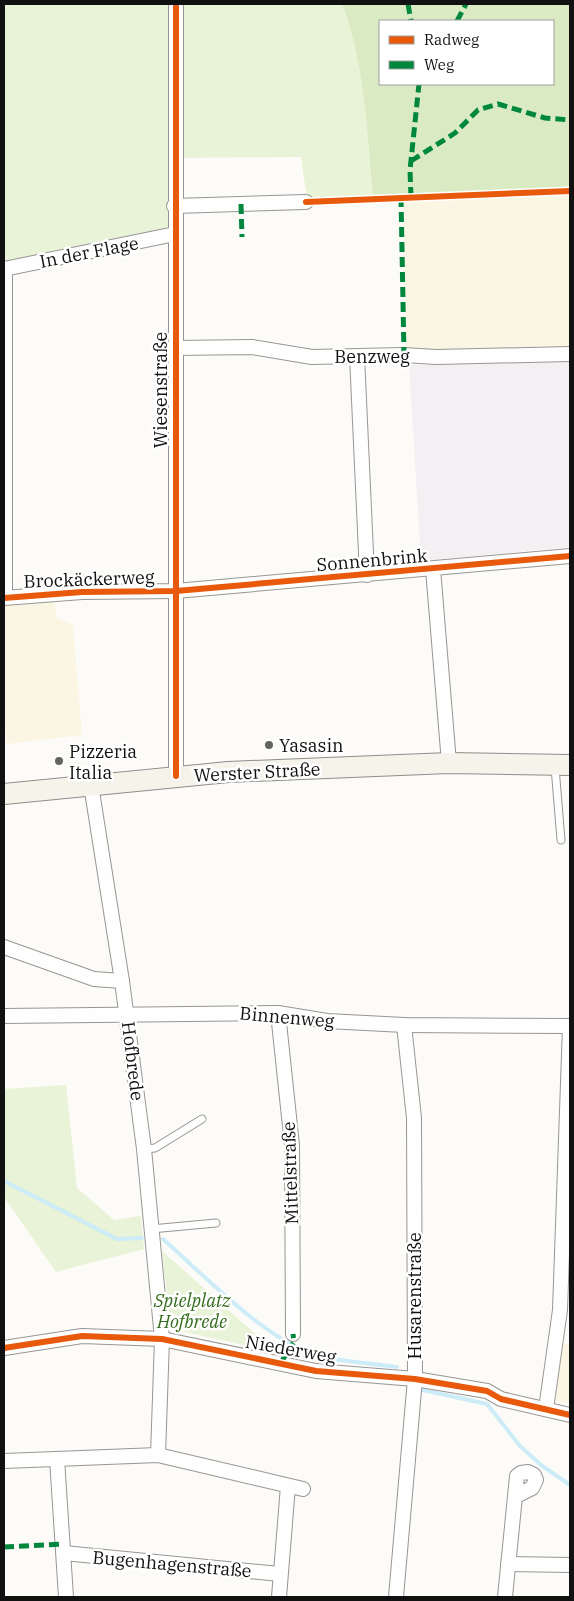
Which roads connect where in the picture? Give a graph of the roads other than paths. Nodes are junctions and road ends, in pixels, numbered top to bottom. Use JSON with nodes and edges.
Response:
{"nodes":[{"id":1,"x":176,"y":4,"type":"edge"},
{"id":2,"x":306,"y":202,"type":"dead end"},
{"id":3,"x":174,"y":206,"type":"junction"},
{"id":4,"x":175,"y":234,"type":"junction"},
{"id":5,"x":4,"y":269,"type":"edge"},
{"id":6,"x":175,"y":348,"type":"junction"},
{"id":7,"x":570,"y":354,"type":"edge"},
{"id":8,"x":356,"y":356,"type":"junction"},
{"id":9,"x":570,"y":556,"type":"edge"},
{"id":10,"x":433,"y":569,"type":"junction"},
{"id":11,"x":367,"y":576,"type":"junction"},
{"id":12,"x":176,"y":591,"type":"junction"},
{"id":13,"x":4,"y":597,"type":"edge"},
{"id":14,"x":449,"y":763,"type":"junction"},
{"id":15,"x":563,"y":765,"type":"edge"},
{"id":16,"x":176,"y":776,"type":"junction"},
{"id":17,"x":91,"y":785,"type":"junction"},
{"id":18,"x":4,"y":794,"type":"edge"},
{"id":19,"x":561,"y":840,"type":"dead end"},
{"id":20,"x":4,"y":946,"type":"edge"},
{"id":21,"x":122,"y":981,"type":"junction"},
{"id":22,"x":126,"y":1013,"type":"junction"},
{"id":23,"x":278,"y":1013,"type":"junction"},
{"id":24,"x":4,"y":1016,"type":"edge"},
{"id":25,"x":404,"y":1025,"type":"junction"},
{"id":26,"x":570,"y":1026,"type":"edge"},
{"id":27,"x":202,"y":1119,"type":"dead end"},
{"id":28,"x":144,"y":1149,"type":"junction"},
{"id":29,"x":216,"y":1223,"type":"dead end"},
{"id":30,"x":150,"y":1229,"type":"junction"},
{"id":31,"x":293,"y":1334,"type":"dead end"},
{"id":32,"x":162,"y":1339,"type":"junction"},
{"id":33,"x":4,"y":1348,"type":"edge"},
{"id":34,"x":415,"y":1379,"type":"junction"},
{"id":35,"x":546,"y":1409,"type":"junction"},
{"id":36,"x":570,"y":1415,"type":"edge"},
{"id":37,"x":158,"y":1455,"type":"junction"},
{"id":38,"x":58,"y":1459,"type":"junction"},
{"id":39,"x":4,"y":1461,"type":"edge"},
{"id":40,"x":288,"y":1486,"type":"junction"},
{"id":41,"x":302,"y":1489,"type":"dead end"},
{"id":42,"x":516,"y":1496,"type":"dead end"},
{"id":43,"x":64,"y":1553,"type":"junction"},
{"id":44,"x":508,"y":1564,"type":"junction"},
{"id":45,"x":570,"y":1565,"type":"edge"},
{"id":46,"x":280,"y":1574,"type":"junction"},
{"id":47,"x":66,"y":1597,"type":"edge"},
{"id":48,"x":279,"y":1597,"type":"edge"},
{"id":49,"x":396,"y":1597,"type":"edge"},
{"id":50,"x":505,"y":1597,"type":"edge"}],
"edges":[{"from":1,"to":3,"type":"street","name":"Wiesenstraße"},
{"from":2,"to":3,"type":"street"},
{"from":3,"to":4,"type":"street","name":"Wiesenstraße"},
{"from":4,"to":5,"type":"street","name":"In der Flage"},
{"from":4,"to":6,"type":"street","name":"Wiesenstraße"},
{"from":5,"to":13,"type":"street"},
{"from":6,"to":8,"type":"street","name":"Benzweg"},
{"from":6,"to":12,"type":"street","name":"Wiesenstraße"},
{"from":7,"to":8,"type":"street","name":"Benzweg"},
{"from":8,"to":11,"type":"street"},
{"from":9,"to":10,"type":"street","name":"Sonnenbrink"},
{"from":10,"to":11,"type":"street","name":"Sonnenbrink"},
{"from":10,"to":14,"type":"street"},
{"from":11,"to":12,"type":"street","name":"Sonnenbrink"},
{"from":12,"to":13,"type":"street","name":"Brockäckerweg"},
{"from":12,"to":16,"type":"street","name":"Wiesenstraße"},
{"from":14,"to":15,"type":"main road","name":"Werster Straße"},
{"from":14,"to":16,"type":"main road","name":"Werster Straße"},
{"from":15,"to":19,"type":"lane"},
{"from":16,"to":17,"type":"main road","name":"Werster Straße"},
{"from":17,"to":18,"type":"main road","name":"Werster Straße"},
{"from":17,"to":21,"type":"street","name":"Hofbrede"},
{"from":20,"to":21,"type":"street"},
{"from":21,"to":22,"type":"street","name":"Hofbrede"},
{"from":22,"to":23,"type":"street","name":"Binnenweg"},
{"from":22,"to":24,"type":"street","name":"Binnenweg"},
{"from":22,"to":28,"type":"street","name":"Hofbrede"},
{"from":23,"to":25,"type":"street","name":"Binnenweg"},
{"from":23,"to":31,"type":"street","name":"Mittelstraße"},
{"from":25,"to":26,"type":"street","name":"Binnenweg"},
{"from":25,"to":34,"type":"street","name":"Husarenstraße"},
{"from":26,"to":35,"type":"street"},
{"from":27,"to":28,"type":"lane"},
{"from":28,"to":30,"type":"street","name":"Hofbrede"},
{"from":29,"to":30,"type":"lane"},
{"from":30,"to":32,"type":"street","name":"Hofbrede"},
{"from":32,"to":33,"type":"street","name":"Niederweg"},
{"from":32,"to":34,"type":"street","name":"Niederweg"},
{"from":32,"to":37,"type":"street","name":"Hofbrede"},
{"from":34,"to":35,"type":"street","name":"Niederweg"},
{"from":34,"to":49,"type":"street","name":"Husarenstraße"},
{"from":35,"to":36,"type":"street","name":"Niederweg"},
{"from":37,"to":38,"type":"street"},
{"from":37,"to":40,"type":"street"},
{"from":38,"to":39,"type":"street"},
{"from":38,"to":43,"type":"street"},
{"from":40,"to":41,"type":"street"},
{"from":40,"to":46,"type":"street"},
{"from":42,"to":44,"type":"street"},
{"from":43,"to":46,"type":"street","name":"Bugenhagenstraße"},
{"from":43,"to":47,"type":"street"},
{"from":44,"to":45,"type":"street"},
{"from":44,"to":50,"type":"street"},
{"from":46,"to":48,"type":"street"}]}
